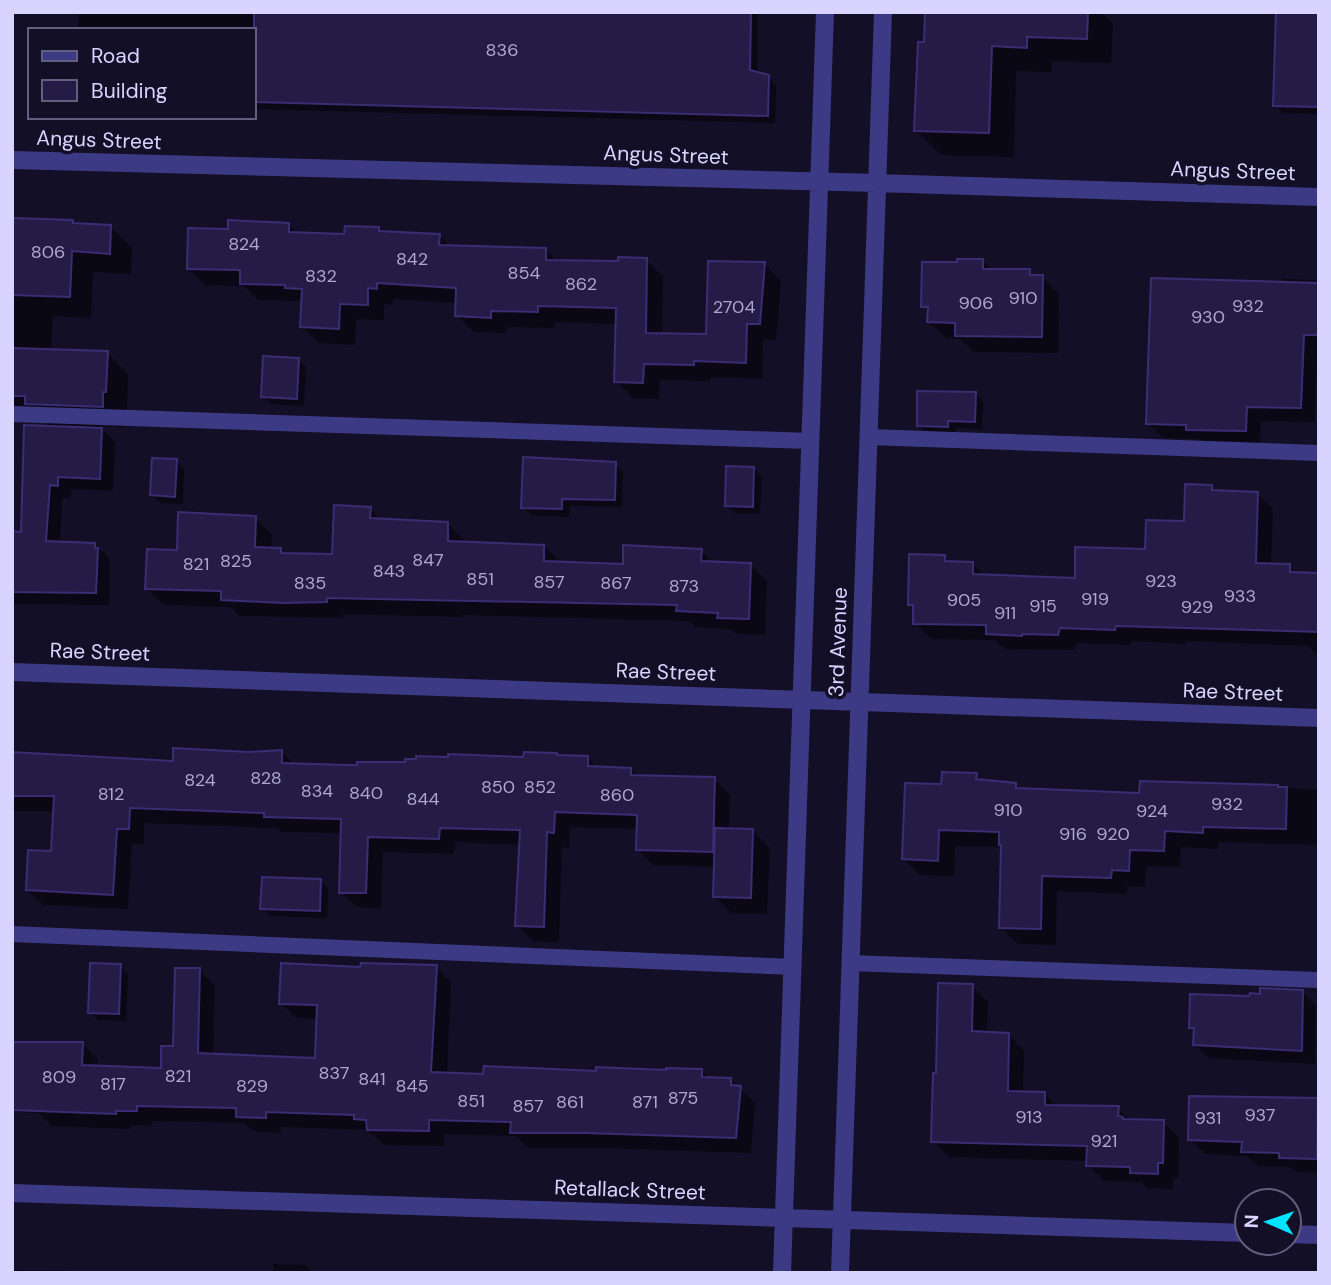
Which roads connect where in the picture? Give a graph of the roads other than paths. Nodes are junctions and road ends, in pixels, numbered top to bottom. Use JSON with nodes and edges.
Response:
{"nodes":[{"id":1,"x":825,"y":12,"type":"edge"},
{"id":2,"x":883,"y":12,"type":"edge"},
{"id":3,"x":12,"y":160,"type":"edge"},
{"id":4,"x":819,"y":182,"type":"junction"},
{"id":5,"x":877,"y":183,"type":"junction"},
{"id":6,"x":1319,"y":197,"type":"edge"},
{"id":7,"x":12,"y":414,"type":"edge"},
{"id":8,"x":868,"y":437,"type":"junction"},
{"id":9,"x":810,"y":441,"type":"junction"},
{"id":10,"x":1319,"y":453,"type":"edge"},
{"id":11,"x":12,"y":671,"type":"edge"},
{"id":12,"x":802,"y":700,"type":"junction"},
{"id":13,"x":859,"y":702,"type":"junction"},
{"id":14,"x":1319,"y":718,"type":"edge"},
{"id":15,"x":12,"y":934,"type":"edge"},
{"id":16,"x":850,"y":963,"type":"junction"},
{"id":17,"x":793,"y":967,"type":"junction"},
{"id":18,"x":1319,"y":980,"type":"edge"},
{"id":19,"x":12,"y":1193,"type":"edge"},
{"id":20,"x":784,"y":1217,"type":"junction"},
{"id":21,"x":841,"y":1219,"type":"junction"},
{"id":22,"x":1233,"y":1233,"type":"edge"},
{"id":23,"x":782,"y":1273,"type":"edge"},
{"id":24,"x":840,"y":1273,"type":"edge"}],
"edges":[{"from":1,"to":4,"type":"street","name":"3rd Avenue"},
{"from":2,"to":5,"type":"street","name":"3rd Avenue"},
{"from":3,"to":4,"type":"street","name":"Angus Street"},
{"from":4,"to":5,"type":"street","name":"Angus Street"},
{"from":4,"to":9,"type":"street","name":"3rd Avenue"},
{"from":5,"to":6,"type":"street","name":"Angus Street"},
{"from":5,"to":8,"type":"street","name":"3rd Avenue"},
{"from":7,"to":9,"type":"lane"},
{"from":8,"to":10,"type":"lane"},
{"from":8,"to":13,"type":"street","name":"3rd Avenue"},
{"from":9,"to":12,"type":"street","name":"3rd Avenue"},
{"from":11,"to":12,"type":"street","name":"Rae Street"},
{"from":12,"to":13,"type":"street","name":"Rae Street"},
{"from":12,"to":17,"type":"street","name":"3rd Avenue"},
{"from":13,"to":14,"type":"street","name":"Rae Street"},
{"from":13,"to":16,"type":"street","name":"3rd Avenue"},
{"from":15,"to":17,"type":"lane"},
{"from":16,"to":18,"type":"lane"},
{"from":16,"to":21,"type":"street","name":"3rd Avenue"},
{"from":17,"to":20,"type":"street","name":"3rd Avenue"},
{"from":19,"to":20,"type":"street","name":"Retallack Street"},
{"from":20,"to":21,"type":"street","name":"Retallack Street"},
{"from":20,"to":23,"type":"street","name":"3rd Avenue"},
{"from":21,"to":22,"type":"street","name":"Retallack Street"},
{"from":21,"to":24,"type":"street","name":"3rd Avenue"}]}
